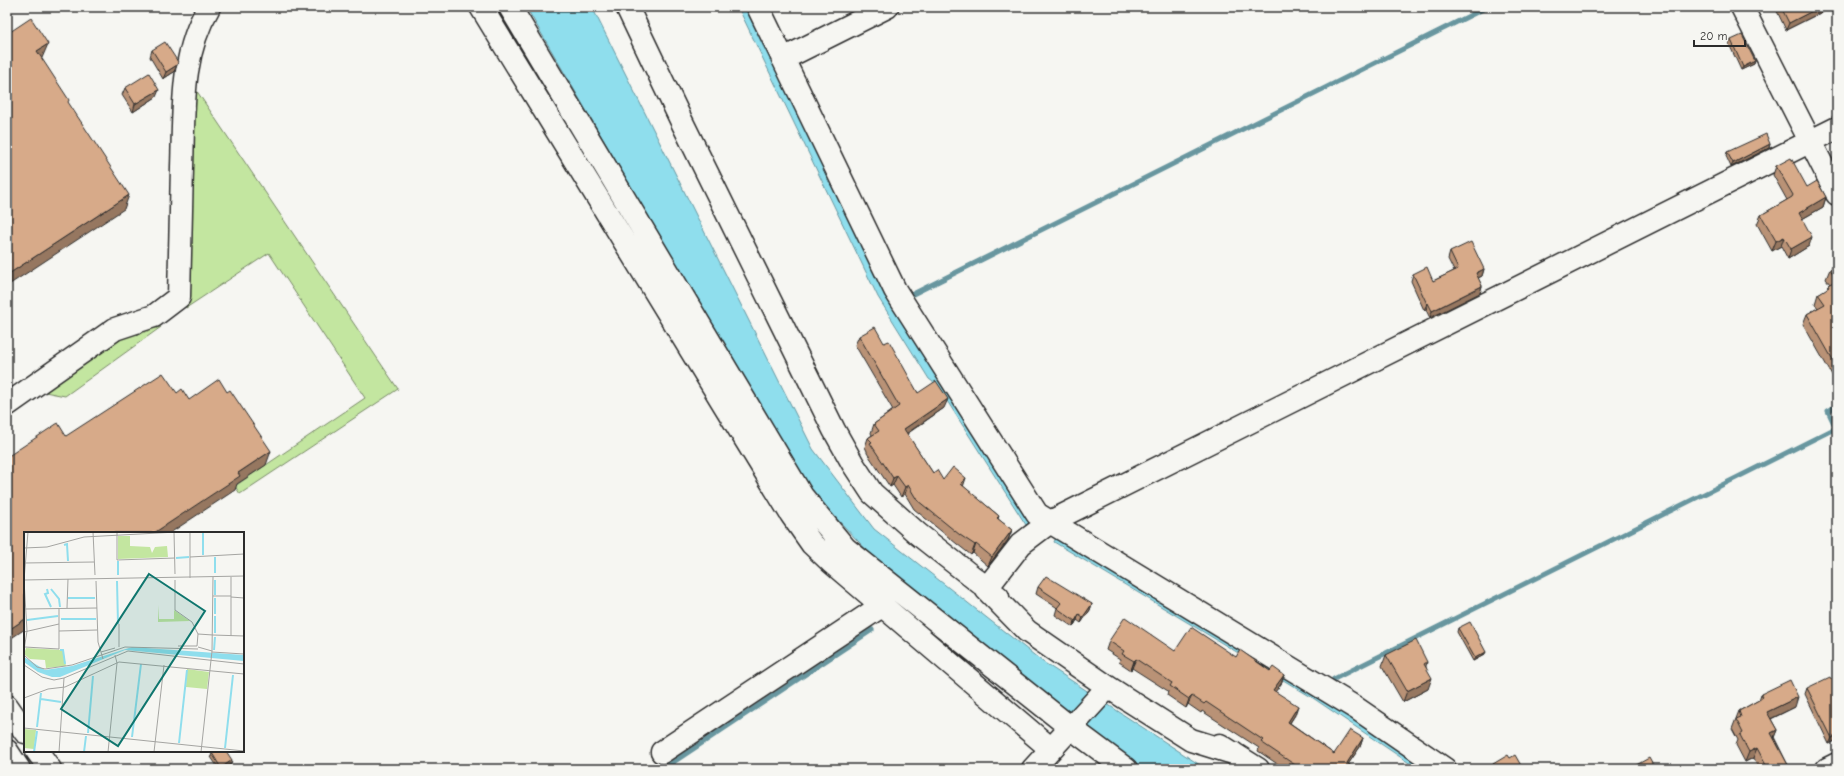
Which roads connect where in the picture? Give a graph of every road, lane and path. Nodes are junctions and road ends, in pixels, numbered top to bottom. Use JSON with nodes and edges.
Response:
{"nodes":[{"id":1,"x":209,"y":7,"type":"edge"},
{"id":2,"x":481,"y":7,"type":"edge"},
{"id":3,"x":510,"y":7,"type":"edge"},
{"id":4,"x":627,"y":7,"type":"edge"},
{"id":5,"x":758,"y":7,"type":"edge"},
{"id":6,"x":887,"y":7,"type":"edge"},
{"id":7,"x":1742,"y":7,"type":"edge"},
{"id":8,"x":783,"y":59,"type":"junction"},
{"id":9,"x":1837,"y":128,"type":"edge"},
{"id":10,"x":1810,"y":141,"type":"junction"},
{"id":11,"x":1837,"y":194,"type":"edge"},
{"id":12,"x":7,"y":405,"type":"edge"},
{"id":13,"x":1050,"y":522,"type":"junction"},
{"id":14,"x":986,"y":589,"type":"junction"},
{"id":15,"x":884,"y":606,"type":"junction"},
{"id":16,"x":1106,"y":690,"type":"junction"},
{"id":17,"x":7,"y":706,"type":"edge"},
{"id":18,"x":1071,"y":728,"type":"junction"},
{"id":19,"x":24,"y":731,"type":"edge"},
{"id":20,"x":1051,"y":748,"type":"junction"},
{"id":21,"x":7,"y":751,"type":"edge"},
{"id":22,"x":38,"y":752,"type":"edge"},
{"id":23,"x":662,"y":752,"type":"dead end"},
{"id":24,"x":1233,"y":753,"type":"junction"},
{"id":25,"x":1837,"y":764,"type":"edge"},
{"id":26,"x":20,"y":769,"type":"edge"},
{"id":27,"x":50,"y":769,"type":"edge"},
{"id":28,"x":1033,"y":769,"type":"edge"},
{"id":29,"x":1126,"y":769,"type":"edge"},
{"id":30,"x":1258,"y":769,"type":"edge"},
{"id":31,"x":1445,"y":769,"type":"edge"},
{"id":32,"x":1827,"y":769,"type":"edge"}],
"edges":[{"from":1,"to":12,"type":"main road"},
{"from":2,"to":15,"type":"main road"},
{"from":3,"to":18,"type":"main road"},
{"from":4,"to":14,"type":"main road"},
{"from":5,"to":8,"type":"main road"},
{"from":6,"to":8,"type":"main road"},
{"from":7,"to":10,"type":"main road"},
{"from":8,"to":13,"type":"main road"},
{"from":9,"to":10,"type":"main road"},
{"from":10,"to":11,"type":"main road"},
{"from":10,"to":13,"type":"main road"},
{"from":13,"to":14,"type":"main road"},
{"from":13,"to":31,"type":"main road"},
{"from":14,"to":16,"type":"main road"},
{"from":14,"to":24,"type":"main road"},
{"from":15,"to":20,"type":"main road"},
{"from":15,"to":23,"type":"main road"},
{"from":16,"to":18,"type":"main road"},
{"from":16,"to":24,"type":"main road"},
{"from":17,"to":19,"type":"main road"},
{"from":18,"to":20,"type":"main road"},
{"from":18,"to":29,"type":"main road"},
{"from":20,"to":28,"type":"main road"},
{"from":21,"to":26,"type":"main road"},
{"from":22,"to":27,"type":"main road"},
{"from":24,"to":30,"type":"main road"},
{"from":25,"to":32,"type":"main road"}]}
